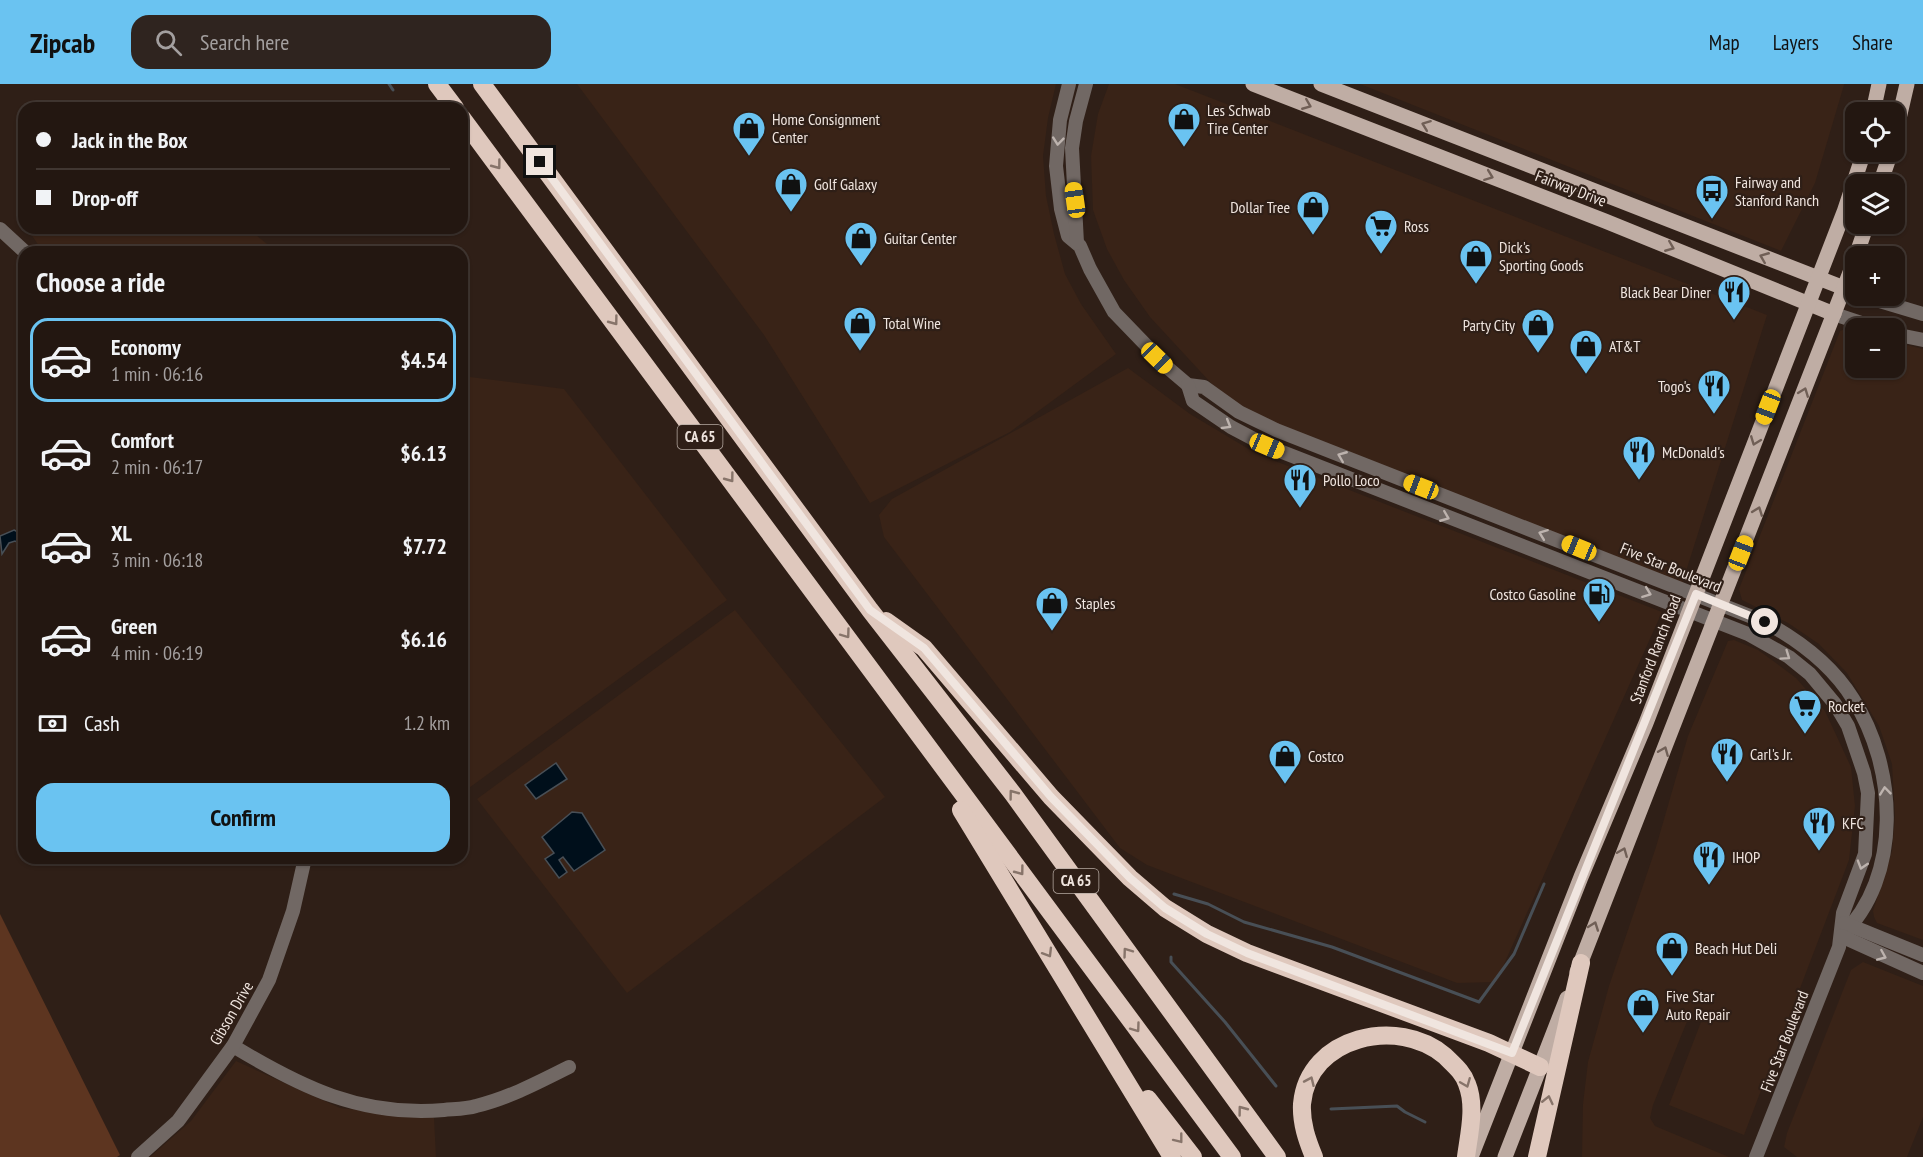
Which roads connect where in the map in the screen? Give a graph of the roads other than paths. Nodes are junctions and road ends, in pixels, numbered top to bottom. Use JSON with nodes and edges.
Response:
{"nodes":[{"id":1,"x":437,"y":84,"type":"edge"},
{"id":2,"x":482,"y":84,"type":"edge"},
{"id":3,"x":1069,"y":84,"type":"edge"},
{"id":4,"x":1086,"y":84,"type":"edge"},
{"id":5,"x":1252,"y":84,"type":"edge"},
{"id":6,"x":1321,"y":84,"type":"edge"},
{"id":7,"x":1879,"y":84,"type":"edge"},
{"id":8,"x":1907,"y":84,"type":"edge"},
{"id":9,"x":450,"y":102,"type":"edge"},
{"id":10,"x":1875,"y":102,"type":"edge"},
{"id":11,"x":1903,"y":102,"type":"edge"},
{"id":12,"x":468,"y":126,"type":"edge"},
{"id":13,"x":1861,"y":162,"type":"edge"},
{"id":14,"x":1522,"y":163,"type":"junction"},
{"id":15,"x":1514,"y":185,"type":"junction"},
{"id":16,"x":0,"y":229,"type":"edge"},
{"id":17,"x":1077,"y":243,"type":"junction"},
{"id":18,"x":18,"y":246,"type":"edge"},
{"id":19,"x":1819,"y":278,"type":"junction"},
{"id":20,"x":1845,"y":288,"type":"edge"},
{"id":21,"x":1845,"y":298,"type":"edge"},
{"id":22,"x":1809,"y":302,"type":"junction"},
{"id":23,"x":1896,"y":306,"type":"edge"},
{"id":24,"x":1834,"y":314,"type":"junction"},
{"id":25,"x":1923,"y":314,"type":"edge"},
{"id":26,"x":1846,"y":318,"type":"edge"},
{"id":27,"x":1905,"y":336,"type":"edge"},
{"id":28,"x":1923,"y":340,"type":"edge"},
{"id":29,"x":1188,"y":385,"type":"junction"},
{"id":30,"x":1579,"y":548,"type":"junction"},
{"id":31,"x":1571,"y":567,"type":"junction"},
{"id":32,"x":1696,"y":594,"type":"junction"},
{"id":33,"x":1722,"y":604,"type":"junction"},
{"id":34,"x":870,"y":610,"type":"junction"},
{"id":35,"x":1690,"y":610,"type":"junction"},
{"id":36,"x":1715,"y":621,"type":"junction"},
{"id":37,"x":1810,"y":674,"type":"junction"},
{"id":38,"x":1853,"y":698,"type":"junction"},
{"id":39,"x":935,"y":757,"type":"junction"},
{"id":40,"x":1868,"y":793,"type":"junction"},
{"id":41,"x":1886,"y":833,"type":"junction"},
{"id":42,"x":304,"y":864,"type":"edge"},
{"id":43,"x":1845,"y":928,"type":"junction"},
{"id":44,"x":1923,"y":955,"type":"edge"},
{"id":45,"x":1581,"y":963,"type":"junction"},
{"id":46,"x":1923,"y":973,"type":"edge"},
{"id":47,"x":1081,"y":1008,"type":"junction"},
{"id":48,"x":233,"y":1046,"type":"junction"},
{"id":49,"x":1512,"y":1053,"type":"junction"},
{"id":50,"x":1540,"y":1066,"type":"junction"},
{"id":51,"x":569,"y":1067,"type":"dead end"},
{"id":52,"x":1759,"y":1156,"type":"edge"},
{"id":53,"x":138,"y":1157,"type":"edge"},
{"id":54,"x":1172,"y":1157,"type":"edge"},
{"id":55,"x":1193,"y":1157,"type":"edge"},
{"id":56,"x":1232,"y":1157,"type":"edge"},
{"id":57,"x":1277,"y":1157,"type":"edge"},
{"id":58,"x":1314,"y":1157,"type":"edge"},
{"id":59,"x":1466,"y":1157,"type":"edge"},
{"id":60,"x":1471,"y":1157,"type":"edge"},
{"id":61,"x":1505,"y":1157,"type":"edge"},
{"id":62,"x":1537,"y":1157,"type":"edge"}],
"edges":[{"from":1,"to":9,"type":"highway"},
{"from":2,"to":34,"type":"highway","number":"CA 65"},
{"from":3,"to":17,"type":"street","name":"Five Star Boulevard","one_way":true},
{"from":4,"to":17,"type":"street","name":"Five Star Boulevard"},
{"from":5,"to":15,"type":"main road","name":"Fairway Drive","one_way":true},
{"from":14,"to":6,"type":"main road","name":"Fairway Drive","one_way":true},
{"from":7,"to":10,"type":"main road"},
{"from":8,"to":11,"type":"main road"},
{"from":12,"to":39,"type":"highway","number":"CA 65","one_way":true},
{"from":13,"to":19,"type":"main road","name":"Stanford Ranch Road"},
{"from":14,"to":15,"type":"main road"},
{"from":19,"to":14,"type":"main road","name":"Fairway Drive","one_way":true},
{"from":15,"to":22,"type":"main road","name":"Fairway Drive","one_way":true},
{"from":16,"to":18,"type":"street"},
{"from":17,"to":29,"type":"street","name":"Five Star Boulevard"},
{"from":19,"to":20,"type":"main road","name":"Fairway Drive"},
{"from":19,"to":22,"type":"main road","name":"Stanford Ranch Road"},
{"from":21,"to":24,"type":"main road"},
{"from":22,"to":24,"type":"main road","name":"Fairway Drive"},
{"from":22,"to":32,"type":"main road","name":"Stanford Ranch Road","one_way":true},
{"from":23,"to":25,"type":"street"},
{"from":24,"to":26,"type":"street","name":"Fairway Drive"},
{"from":33,"to":24,"type":"main road","one_way":true},
{"from":27,"to":28,"type":"street"},
{"from":30,"to":29,"type":"street","name":"Five Star Boulevard","one_way":true},
{"from":29,"to":31,"type":"street","name":"Five Star Boulevard","one_way":true},
{"from":30,"to":31,"type":"street"},
{"from":30,"to":32,"type":"street","name":"Five Star Boulevard"},
{"from":31,"to":35,"type":"street","name":"Five Star Boulevard","one_way":true},
{"from":32,"to":33,"type":"street","name":"Five Star Boulevard"},
{"from":32,"to":35,"type":"main road","name":"Stanford Ranch Road"},
{"from":33,"to":36,"type":"main road"},
{"from":33,"to":38,"type":"street","name":"Five Star Boulevard"},
{"from":34,"to":49,"type":"highway"},
{"from":57,"to":34,"type":"highway","number":"CA 65","one_way":true},
{"from":35,"to":36,"type":"street","name":"Five Star Boulevard"},
{"from":35,"to":49,"type":"main road","name":"Stanford Ranch Road"},
{"from":36,"to":37,"type":"street","name":"Five Star Boulevard","one_way":true},
{"from":45,"to":36,"type":"main road","one_way":true},
{"from":37,"to":38,"type":"street"},
{"from":37,"to":40,"type":"street","name":"Five Star Boulevard"},
{"from":41,"to":38,"type":"street","name":"Five Star Boulevard","one_way":true},
{"from":39,"to":47,"type":"highway","one_way":true},
{"from":39,"to":56,"type":"highway","number":"CA 65","one_way":true},
{"from":40,"to":41,"type":"street"},
{"from":40,"to":43,"type":"street","name":"Five Star Boulevard","one_way":true},
{"from":41,"to":43,"type":"street","name":"Five Star Boulevard"},
{"from":42,"to":48,"type":"street","name":"Gibson Drive"},
{"from":43,"to":44,"type":"street"},
{"from":43,"to":46,"type":"street","one_way":true},
{"from":43,"to":52,"type":"street","name":"Five Star Boulevard"},
{"from":45,"to":50,"type":"main road"},
{"from":62,"to":45,"type":"highway","one_way":true},
{"from":47,"to":54,"type":"highway"},
{"from":47,"to":55,"type":"highway","one_way":true},
{"from":48,"to":51,"type":"street"},
{"from":48,"to":53,"type":"street","name":"Gibson Drive"},
{"from":49,"to":50,"type":"highway"},
{"from":49,"to":60,"type":"main road","name":"Stanford Ranch Road"},
{"from":50,"to":61,"type":"main road"},
{"from":58,"to":59,"type":"highway","one_way":true}]}
